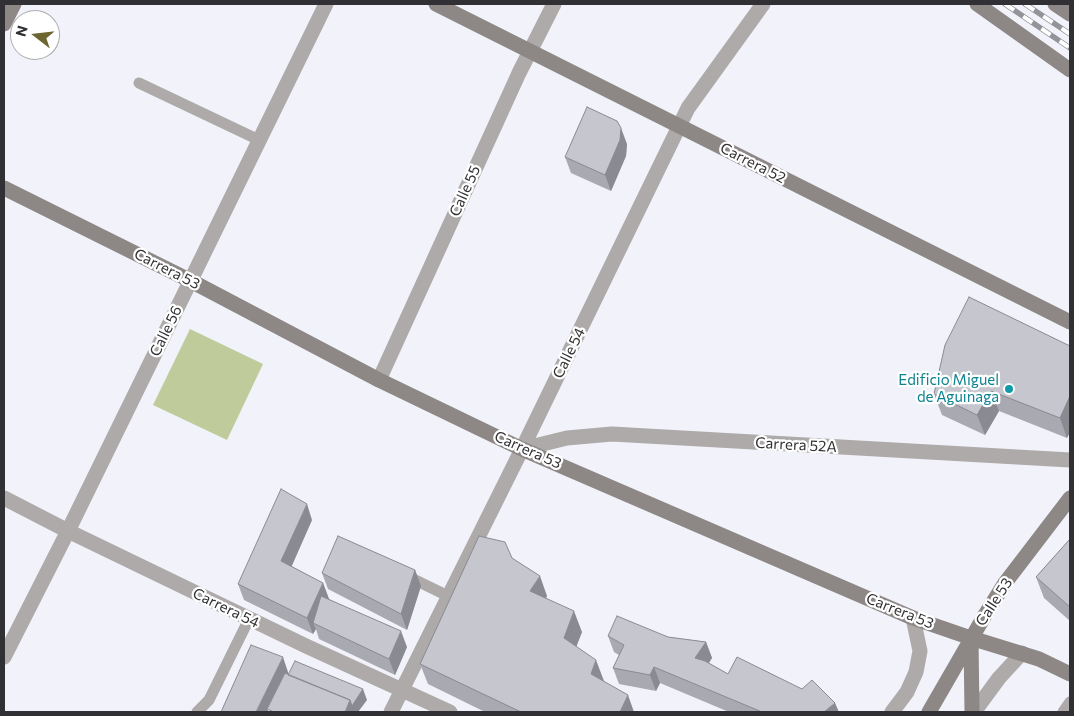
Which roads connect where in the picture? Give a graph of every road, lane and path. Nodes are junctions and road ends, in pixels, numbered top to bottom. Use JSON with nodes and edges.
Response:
{"nodes":[{"id":1,"x":14,"y":4,"type":"edge"},
{"id":2,"x":326,"y":4,"type":"edge"},
{"id":3,"x":436,"y":4,"type":"edge"},
{"id":4,"x":554,"y":4,"type":"edge"},
{"id":5,"x":763,"y":4,"type":"edge"},
{"id":6,"x":977,"y":4,"type":"edge"},
{"id":7,"x":1055,"y":4,"type":"edge"},
{"id":8,"x":1070,"y":14,"type":"edge"},
{"id":9,"x":4,"y":24,"type":"edge"},
{"id":10,"x":530,"y":51,"type":"junction"},
{"id":11,"x":1070,"y":70,"type":"edge"},
{"id":12,"x":139,"y":83,"type":"dead end"},
{"id":13,"x":680,"y":126,"type":"junction"},
{"id":14,"x":259,"y":140,"type":"junction"},
{"id":15,"x":4,"y":188,"type":"edge"},
{"id":16,"x":191,"y":281,"type":"junction"},
{"id":17,"x":1070,"y":322,"type":"edge"},
{"id":18,"x":380,"y":380,"type":"junction"},
{"id":19,"x":522,"y":449,"type":"junction"},
{"id":20,"x":1070,"y":460,"type":"edge"},
{"id":21,"x":4,"y":498,"type":"edge"},
{"id":22,"x":1070,"y":498,"type":"edge"},
{"id":23,"x":68,"y":531,"type":"junction"},
{"id":24,"x":398,"y":572,"type":"edge"},
{"id":25,"x":448,"y":596,"type":"junction"},
{"id":26,"x":913,"y":618,"type":"junction"},
{"id":27,"x":249,"y":619,"type":"junction"},
{"id":28,"x":971,"y":638,"type":"junction"},
{"id":29,"x":1022,"y":654,"type":"junction"},
{"id":30,"x":4,"y":657,"type":"edge"},
{"id":31,"x":1070,"y":675,"type":"edge"},
{"id":32,"x":402,"y":691,"type":"junction"},
{"id":33,"x":1070,"y":702,"type":"edge"},
{"id":34,"x":197,"y":712,"type":"edge"},
{"id":35,"x":391,"y":712,"type":"edge"},
{"id":36,"x":450,"y":712,"type":"edge"},
{"id":37,"x":892,"y":712,"type":"edge"},
{"id":38,"x":929,"y":712,"type":"edge"},
{"id":39,"x":973,"y":712,"type":"edge"},
{"id":40,"x":1063,"y":712,"type":"edge"}],
"edges":[{"from":1,"to":9,"type":"main road"},
{"from":2,"to":14,"type":"street","name":"Calle 56"},
{"from":3,"to":10,"type":"main road","name":"Carrera 52"},
{"from":4,"to":10,"type":"street","name":"Calle 55"},
{"from":5,"to":13,"type":"street","name":"Calle 54"},
{"from":6,"to":11,"type":"main road"},
{"from":7,"to":8,"type":"main road"},
{"from":10,"to":13,"type":"main road","name":"Carrera 52"},
{"from":10,"to":18,"type":"street","name":"Calle 55"},
{"from":12,"to":14,"type":"lane"},
{"from":13,"to":17,"type":"main road","name":"Carrera 52"},
{"from":13,"to":19,"type":"street","name":"Calle 54"},
{"from":14,"to":16,"type":"street","name":"Calle 56"},
{"from":15,"to":16,"type":"main road","name":"Carrera 53"},
{"from":16,"to":18,"type":"main road","name":"Carrera 53"},
{"from":16,"to":23,"type":"street","name":"Calle 56"},
{"from":18,"to":19,"type":"main road","name":"Carrera 53"},
{"from":19,"to":20,"type":"street","name":"Carrera 52A"},
{"from":19,"to":25,"type":"street","name":"Calle 54"},
{"from":19,"to":26,"type":"main road","name":"Carrera 53"},
{"from":21,"to":23,"type":"street","name":"Carrera 54"},
{"from":22,"to":28,"type":"main road","name":"Calle 53"},
{"from":23,"to":27,"type":"street","name":"Carrera 54"},
{"from":23,"to":30,"type":"street","name":"Calle 56"},
{"from":24,"to":25,"type":"lane"},
{"from":25,"to":32,"type":"street","name":"Calle 54"},
{"from":26,"to":28,"type":"main road","name":"Carrera 53"},
{"from":26,"to":37,"type":"street"},
{"from":27,"to":32,"type":"street","name":"Carrera 54"},
{"from":27,"to":34,"type":"lane"},
{"from":28,"to":29,"type":"main road","name":"Carrera 53"},
{"from":28,"to":38,"type":"main road","name":"Calle 53"},
{"from":28,"to":39,"type":"main road"},
{"from":29,"to":31,"type":"main road","name":"Carrera 53"},
{"from":29,"to":39,"type":"street"},
{"from":32,"to":35,"type":"street","name":"Calle 54"},
{"from":32,"to":36,"type":"street","name":"Carrera 54"},
{"from":33,"to":40,"type":"lane"}]}
